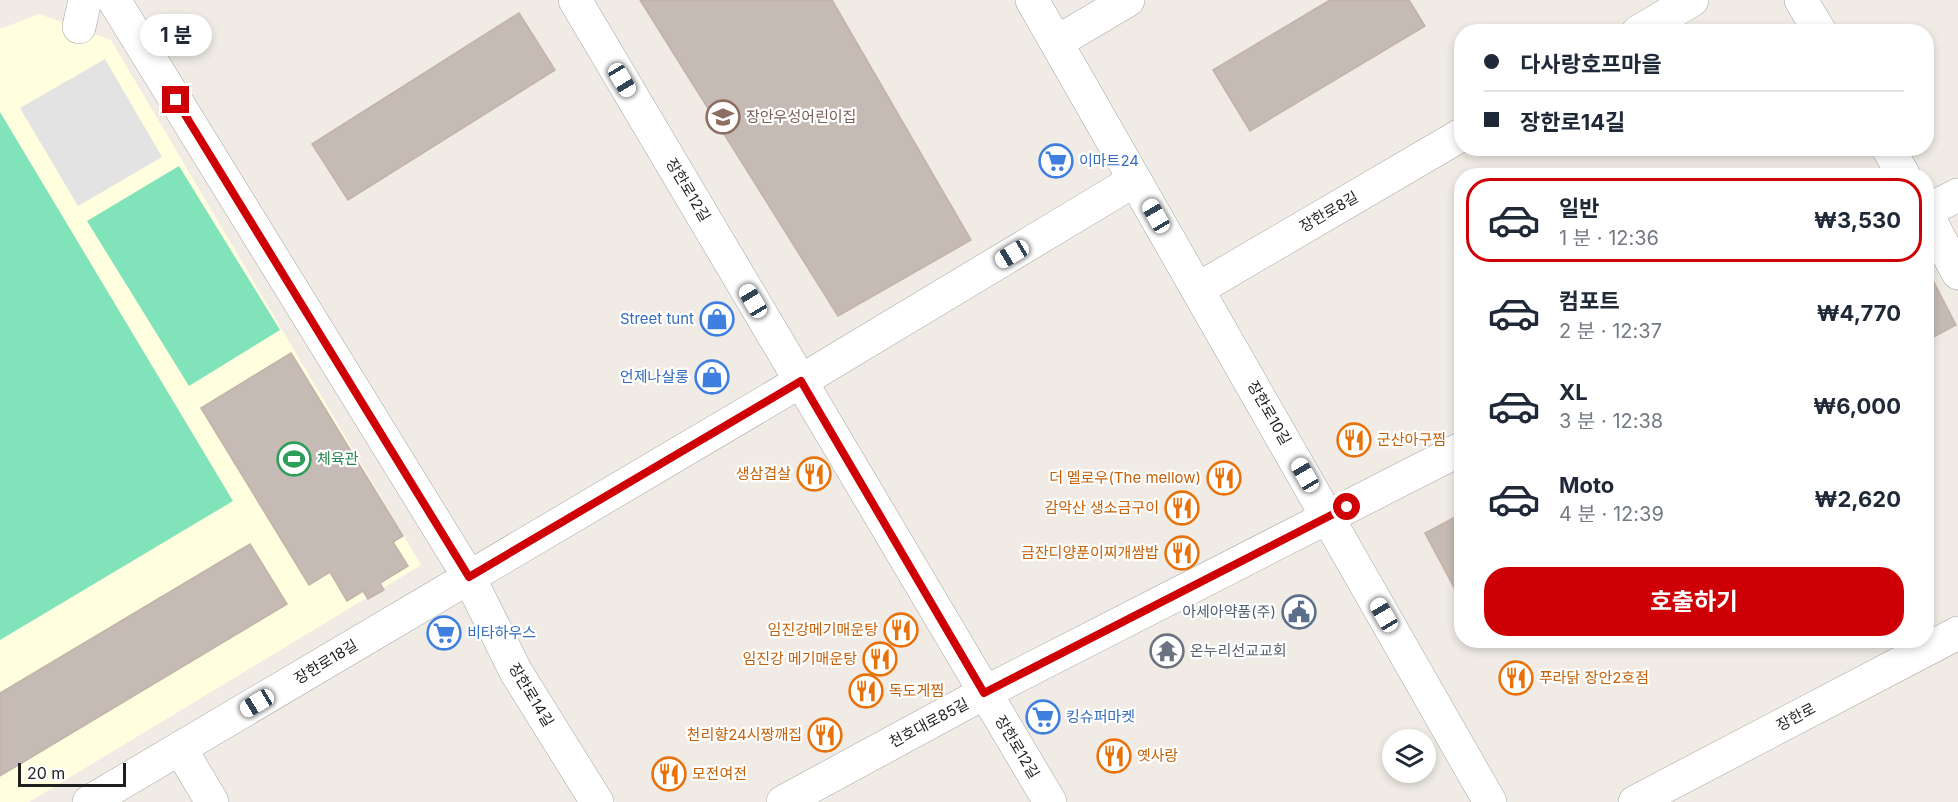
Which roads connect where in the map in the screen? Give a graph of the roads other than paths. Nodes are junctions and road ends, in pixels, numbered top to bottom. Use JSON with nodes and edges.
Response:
{"nodes":[{"id":1,"x":114,"y":0,"type":"edge"},
{"id":2,"x":575,"y":0,"type":"edge"},
{"id":3,"x":1032,"y":0,"type":"edge"},
{"id":4,"x":1128,"y":0,"type":"edge"},
{"id":5,"x":1692,"y":0,"type":"edge"},
{"id":6,"x":1801,"y":0,"type":"edge"},
{"id":7,"x":1652,"y":24,"type":"edge"},
{"id":8,"x":1815,"y":24,"type":"edge"},
{"id":9,"x":1057,"y":42,"type":"junction"},
{"id":10,"x":1454,"y":139,"type":"edge"},
{"id":11,"x":1135,"y":180,"type":"junction"},
{"id":12,"x":1958,"y":195,"type":"edge"},
{"id":13,"x":1934,"y":208,"type":"edge"},
{"id":14,"x":1934,"y":227,"type":"edge"},
{"id":15,"x":1958,"y":273,"type":"edge"},
{"id":16,"x":1198,"y":289,"type":"junction"},
{"id":17,"x":801,"y":381,"type":"junction"},
{"id":18,"x":1454,"y":453,"type":"edge"},
{"id":19,"x":1329,"y":517,"type":"junction"},
{"id":20,"x":469,"y":577,"type":"junction"},
{"id":21,"x":1958,"y":633,"type":"edge"},
{"id":22,"x":1934,"y":646,"type":"edge"},
{"id":23,"x":1929,"y":648,"type":"edge"},
{"id":24,"x":984,"y":693,"type":"junction"},
{"id":25,"x":180,"y":748,"type":"junction"},
{"id":26,"x":89,"y":802,"type":"edge"},
{"id":27,"x":212,"y":802,"type":"edge"},
{"id":28,"x":597,"y":802,"type":"edge"},
{"id":29,"x":783,"y":802,"type":"edge"},
{"id":30,"x":1050,"y":802,"type":"edge"},
{"id":31,"x":1490,"y":802,"type":"edge"},
{"id":32,"x":1635,"y":802,"type":"edge"}],
"edges":[{"from":1,"to":20,"type":"street","name":"장한로14길"},
{"from":2,"to":17,"type":"street","name":"장한로12길"},
{"from":3,"to":9,"type":"street","name":"장한로10길"},
{"from":4,"to":9,"type":"street"},
{"from":5,"to":7,"type":"street"},
{"from":6,"to":8,"type":"street"},
{"from":9,"to":11,"type":"street","name":"장한로10길"},
{"from":10,"to":16,"type":"street","name":"장한로8길"},
{"from":11,"to":16,"type":"street","name":"장한로10길"},
{"from":11,"to":17,"type":"street"},
{"from":12,"to":13,"type":"street"},
{"from":14,"to":15,"type":"street"},
{"from":16,"to":19,"type":"street","name":"장한로10길"},
{"from":17,"to":20,"type":"street"},
{"from":17,"to":24,"type":"street","name":"장한로12길"},
{"from":18,"to":19,"type":"street","name":"천호대로85길"},
{"from":19,"to":24,"type":"street","name":"천호대로85길"},
{"from":19,"to":31,"type":"street","name":"장한로10길"},
{"from":20,"to":25,"type":"street","name":"장한로18길"},
{"from":20,"to":28,"type":"street","name":"장한로14길"},
{"from":21,"to":22,"type":"street","name":"장한로"},
{"from":23,"to":32,"type":"street","name":"장한로"},
{"from":24,"to":29,"type":"street","name":"천호대로85길"},
{"from":24,"to":30,"type":"street","name":"장한로12길"},
{"from":25,"to":26,"type":"street","name":"장한로18길"},
{"from":25,"to":27,"type":"street"}]}
